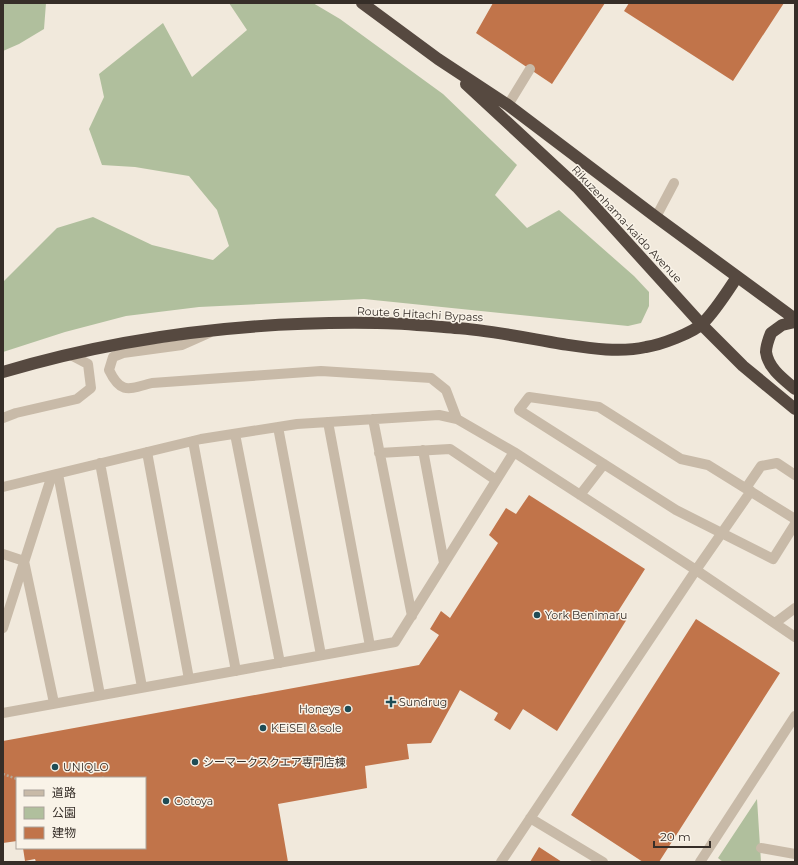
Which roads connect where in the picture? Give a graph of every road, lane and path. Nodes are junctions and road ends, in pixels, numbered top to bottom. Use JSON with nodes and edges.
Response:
{"nodes":[{"id":1,"x":362,"y":3,"type":"edge"},
{"id":2,"x":438,"y":59,"type":"junction"},
{"id":3,"x":530,"y":69,"type":"dead end"},
{"id":4,"x":508,"y":105,"type":"junction"},
{"id":5,"x":674,"y":183,"type":"dead end"},
{"id":6,"x":656,"y":217,"type":"junction"},
{"id":7,"x":737,"y":277,"type":"junction"},
{"id":8,"x":795,"y":319,"type":"edge"},
{"id":9,"x":795,"y":322,"type":"edge"},
{"id":10,"x":702,"y":325,"type":"junction"},
{"id":11,"x":220,"y":328,"type":"junction"},
{"id":12,"x":69,"y":354,"type":"junction"},
{"id":13,"x":3,"y":372,"type":"edge"},
{"id":14,"x":795,"y":389,"type":"edge"},
{"id":15,"x":795,"y":409,"type":"edge"},
{"id":16,"x":3,"y":418,"type":"edge"},
{"id":17,"x":373,"y":419,"type":"junction"},
{"id":18,"x":457,"y":419,"type":"junction"},
{"id":19,"x":328,"y":422,"type":"junction"},
{"id":20,"x":278,"y":427,"type":"junction"},
{"id":21,"x":235,"y":434,"type":"junction"},
{"id":22,"x":192,"y":441,"type":"junction"},
{"id":23,"x":423,"y":450,"type":"junction"},
{"id":24,"x":147,"y":452,"type":"junction"},
{"id":25,"x":514,"y":452,"type":"junction"},
{"id":26,"x":380,"y":453,"type":"junction"},
{"id":27,"x":100,"y":463,"type":"junction"},
{"id":28,"x":604,"y":464,"type":"junction"},
{"id":29,"x":55,"y":475,"type":"junction"},
{"id":30,"x":795,"y":475,"type":"edge"},
{"id":31,"x":496,"y":480,"type":"junction"},
{"id":32,"x":3,"y":487,"type":"edge"},
{"id":33,"x":749,"y":489,"type":"junction"},
{"id":34,"x":580,"y":495,"type":"junction"},
{"id":35,"x":795,"y":519,"type":"edge"},
{"id":36,"x":795,"y":524,"type":"edge"},
{"id":37,"x":722,"y":533,"type":"junction"},
{"id":38,"x":3,"y":554,"type":"edge"},
{"id":39,"x":24,"y":561,"type":"junction"},
{"id":40,"x":444,"y":563,"type":"junction"},
{"id":41,"x":696,"y":570,"type":"junction"},
{"id":42,"x":795,"y":608,"type":"edge"},
{"id":43,"x":412,"y":616,"type":"junction"},
{"id":44,"x":775,"y":623,"type":"junction"},
{"id":45,"x":3,"y":628,"type":"edge"},
{"id":46,"x":795,"y":637,"type":"edge"},
{"id":47,"x":370,"y":646,"type":"junction"},
{"id":48,"x":321,"y":655,"type":"junction"},
{"id":49,"x":280,"y":663,"type":"junction"},
{"id":50,"x":236,"y":671,"type":"junction"},
{"id":51,"x":189,"y":679,"type":"junction"},
{"id":52,"x":142,"y":687,"type":"junction"},
{"id":53,"x":100,"y":695,"type":"junction"},
{"id":54,"x":54,"y":703,"type":"junction"},
{"id":55,"x":3,"y":712,"type":"edge"},
{"id":56,"x":795,"y":716,"type":"edge"},
{"id":57,"x":3,"y":774,"type":"edge"},
{"id":58,"x":16,"y":779,"type":"edge"},
{"id":59,"x":530,"y":818,"type":"junction"},
{"id":60,"x":761,"y":848,"type":"dead end"},
{"id":61,"x":795,"y":854,"type":"edge"},
{"id":62,"x":501,"y":862,"type":"edge"},
{"id":63,"x":603,"y":862,"type":"edge"},
{"id":64,"x":700,"y":862,"type":"edge"}],
"edges":[{"from":1,"to":2,"type":"highway","name":"Rikuzenhama-kaido Avenue"},
{"from":2,"to":4,"type":"highway","name":"Rikuzenhama-kaido Avenue"},
{"from":2,"to":10,"type":"highway","name":"Rikuzenhama-kaido Avenue"},
{"from":3,"to":4,"type":"street"},
{"from":4,"to":6,"type":"highway","name":"Rikuzenhama-kaido Avenue"},
{"from":5,"to":6,"type":"street"},
{"from":6,"to":7,"type":"highway","name":"Rikuzenhama-kaido Avenue"},
{"from":7,"to":8,"type":"highway","name":"Rikuzenhama-kaido Avenue"},
{"from":7,"to":10,"type":"highway","name":"Route 6 Hitachi Bypass"},
{"from":9,"to":14,"type":"highway"},
{"from":10,"to":11,"type":"highway","name":"Route 6 Hitachi Bypass"},
{"from":10,"to":15,"type":"highway","name":"Rikuzenhama-kaido Avenue"},
{"from":11,"to":12,"type":"highway","name":"Route 6 Hitachi Bypass"},
{"from":11,"to":18,"type":"street"},
{"from":12,"to":13,"type":"highway","name":"Route 6 Hitachi Bypass"},
{"from":12,"to":16,"type":"street"},
{"from":17,"to":18,"type":"street"},
{"from":17,"to":19,"type":"street"},
{"from":17,"to":26,"type":"street"},
{"from":18,"to":25,"type":"street"},
{"from":19,"to":20,"type":"street"},
{"from":19,"to":47,"type":"street"},
{"from":20,"to":21,"type":"street"},
{"from":20,"to":48,"type":"street"},
{"from":21,"to":22,"type":"street"},
{"from":21,"to":49,"type":"street"},
{"from":22,"to":24,"type":"street"},
{"from":22,"to":50,"type":"street"},
{"from":23,"to":26,"type":"street"},
{"from":23,"to":31,"type":"street"},
{"from":23,"to":40,"type":"street"},
{"from":24,"to":27,"type":"street"},
{"from":24,"to":51,"type":"street"},
{"from":25,"to":31,"type":"street"},
{"from":25,"to":34,"type":"street"},
{"from":26,"to":43,"type":"street"},
{"from":27,"to":29,"type":"street"},
{"from":27,"to":52,"type":"street"},
{"from":28,"to":33,"type":"street"},
{"from":28,"to":34,"type":"street"},
{"from":28,"to":37,"type":"street"},
{"from":29,"to":32,"type":"street"},
{"from":29,"to":39,"type":"street"},
{"from":29,"to":53,"type":"street"},
{"from":30,"to":33,"type":"street"},
{"from":31,"to":40,"type":"street"},
{"from":33,"to":35,"type":"street"},
{"from":33,"to":37,"type":"street"},
{"from":34,"to":41,"type":"street"},
{"from":36,"to":37,"type":"street"},
{"from":37,"to":41,"type":"street"},
{"from":38,"to":39,"type":"street"},
{"from":39,"to":45,"type":"street"},
{"from":39,"to":54,"type":"street"},
{"from":40,"to":43,"type":"street"},
{"from":41,"to":44,"type":"street"},
{"from":41,"to":59,"type":"street"},
{"from":42,"to":44,"type":"street"},
{"from":43,"to":47,"type":"street"},
{"from":44,"to":46,"type":"street"},
{"from":47,"to":48,"type":"street"},
{"from":48,"to":49,"type":"street"},
{"from":49,"to":50,"type":"street"},
{"from":50,"to":51,"type":"street"},
{"from":51,"to":52,"type":"street"},
{"from":52,"to":53,"type":"street"},
{"from":53,"to":54,"type":"street"},
{"from":54,"to":55,"type":"street"},
{"from":56,"to":64,"type":"street"},
{"from":57,"to":58,"type":"path"},
{"from":59,"to":62,"type":"street"},
{"from":59,"to":63,"type":"street"},
{"from":60,"to":61,"type":"street"}]}
